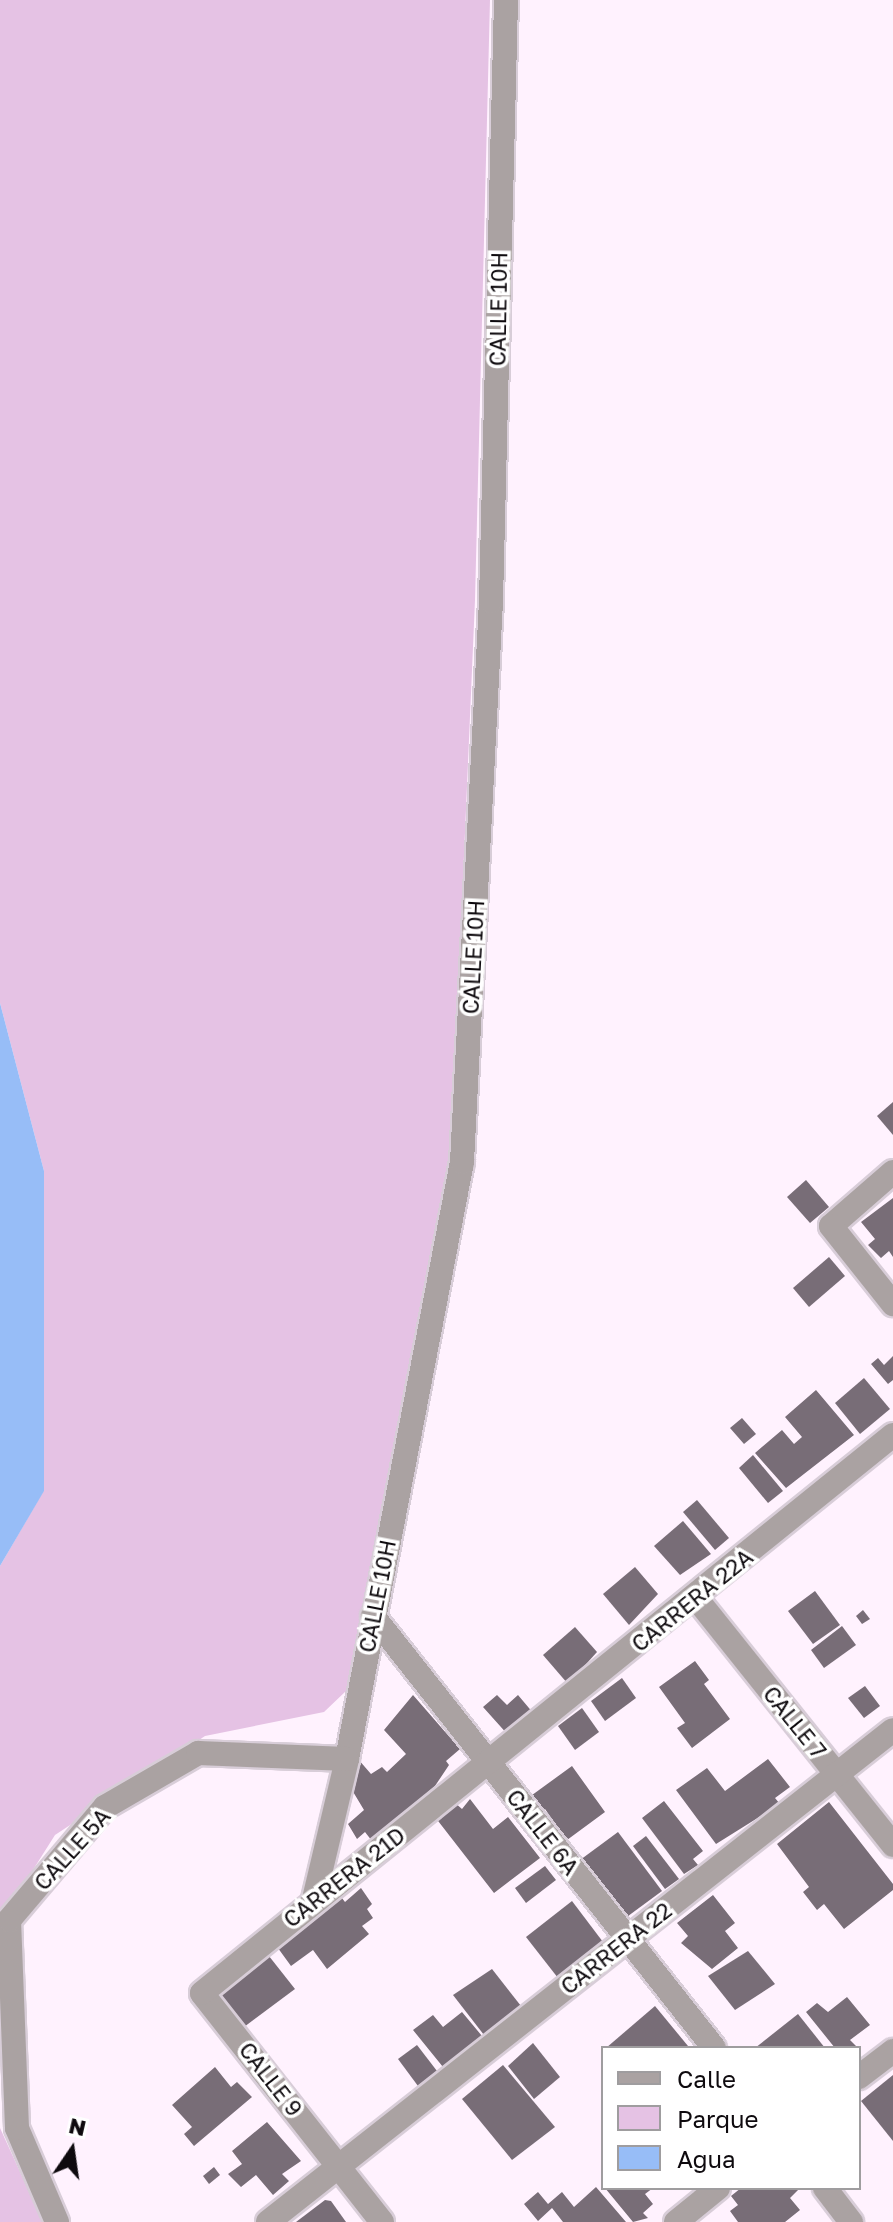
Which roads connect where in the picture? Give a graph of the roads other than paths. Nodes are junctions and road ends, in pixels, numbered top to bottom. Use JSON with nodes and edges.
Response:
{"nodes":[{"id":1,"x":506,"y":0,"type":"edge"},
{"id":2,"x":893,"y":1172,"type":"edge"},
{"id":3,"x":893,"y":1304,"type":"edge"},
{"id":4,"x":893,"y":1435,"type":"edge"},
{"id":5,"x":696,"y":1598,"type":"junction"},
{"id":6,"x":373,"y":1616,"type":"junction"},
{"id":7,"x":893,"y":1730,"type":"edge"},
{"id":8,"x":347,"y":1759,"type":"junction"},
{"id":9,"x":489,"y":1763,"type":"junction"},
{"id":10,"x":837,"y":1774,"type":"junction"},
{"id":11,"x":893,"y":1845,"type":"edge"},
{"id":12,"x":314,"y":1899,"type":"junction"},
{"id":13,"x":628,"y":1939,"type":"junction"},
{"id":14,"x":202,"y":1993,"type":"joint"},
{"id":15,"x":712,"y":2046,"type":"edge"},
{"id":16,"x":893,"y":2051,"type":"edge"},
{"id":17,"x":861,"y":2075,"type":"edge"},
{"id":18,"x":340,"y":2166,"type":"junction"},
{"id":19,"x":716,"y":2190,"type":"edge"},
{"id":20,"x":827,"y":2190,"type":"edge"},
{"id":21,"x":57,"y":2222,"type":"edge"},
{"id":22,"x":268,"y":2222,"type":"edge"},
{"id":23,"x":382,"y":2222,"type":"edge"},
{"id":24,"x":676,"y":2222,"type":"edge"},
{"id":25,"x":851,"y":2222,"type":"edge"}],
"edges":[{"from":1,"to":6,"type":"street","name":"CALLE 10H"},
{"from":2,"to":3,"type":"street"},
{"from":4,"to":5,"type":"street","name":"CARRERA 22A"},
{"from":5,"to":9,"type":"street","name":"CARRERA 22A"},
{"from":5,"to":10,"type":"street","name":"CALLE 7"},
{"from":6,"to":8,"type":"street","name":"CALLE 10H"},
{"from":6,"to":9,"type":"street","name":"CALLE 6A"},
{"from":7,"to":10,"type":"street","name":"CARRERA 22"},
{"from":8,"to":12,"type":"street","name":"CALLE 10H"},
{"from":8,"to":21,"type":"street","name":"CALLE 5A"},
{"from":9,"to":12,"type":"street","name":"CARRERA 21D"},
{"from":9,"to":13,"type":"street","name":"CALLE 6A"},
{"from":10,"to":11,"type":"street","name":"CALLE 7"},
{"from":10,"to":13,"type":"street","name":"CARRERA 22"},
{"from":12,"to":14,"type":"street","name":"CARRERA 21D"},
{"from":13,"to":15,"type":"street","name":"CALLE 6A"},
{"from":13,"to":18,"type":"street","name":"CARRERA 22"},
{"from":14,"to":18,"type":"street","name":"CALLE 9"},
{"from":16,"to":17,"type":"street"},
{"from":18,"to":22,"type":"street","name":"CARRERA 22"},
{"from":18,"to":23,"type":"street","name":"CALLE 9"},
{"from":19,"to":24,"type":"street"},
{"from":20,"to":25,"type":"street"}]}
